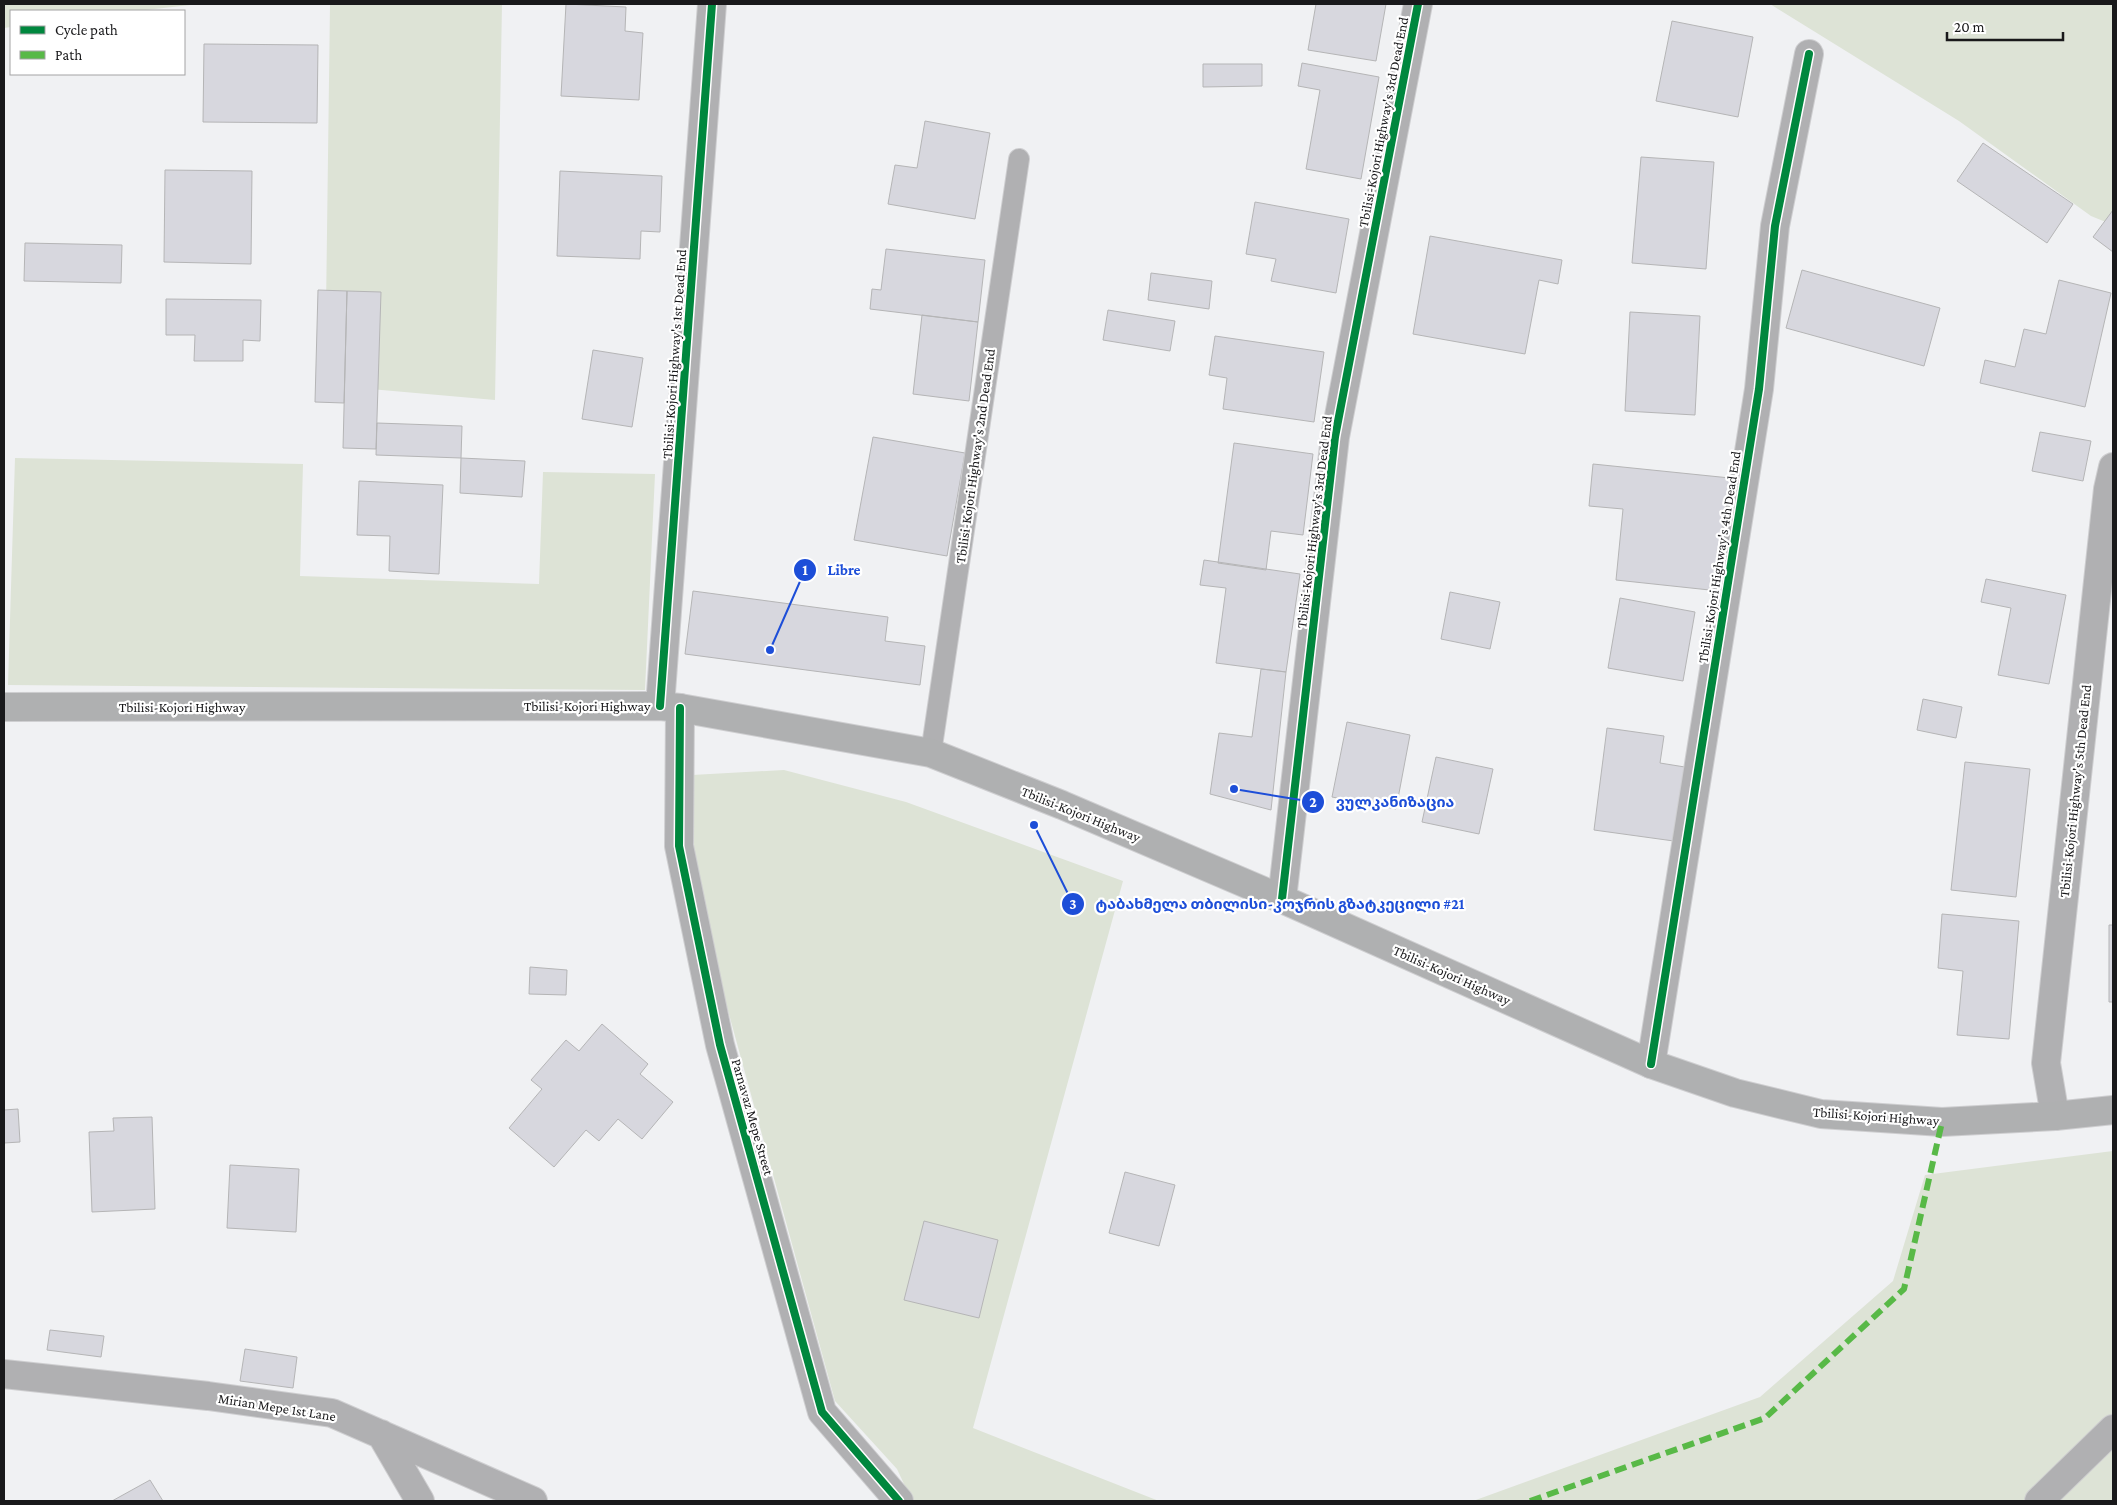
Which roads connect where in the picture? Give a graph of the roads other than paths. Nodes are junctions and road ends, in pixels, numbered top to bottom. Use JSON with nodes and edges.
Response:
{"nodes":[{"id":1,"x":712,"y":4,"type":"edge"},
{"id":2,"x":1418,"y":4,"type":"edge"},
{"id":3,"x":1809,"y":54,"type":"dead end"},
{"id":4,"x":1018,"y":159,"type":"dead end"},
{"id":5,"x":2113,"y":466,"type":"edge"},
{"id":6,"x":4,"y":707,"type":"edge"},
{"id":7,"x":670,"y":707,"type":"junction"},
{"id":8,"x":931,"y":753,"type":"junction"},
{"id":9,"x":1282,"y":899,"type":"junction"},
{"id":10,"x":1651,"y":1064,"type":"junction"},
{"id":11,"x":2113,"y":1110,"type":"edge"},
{"id":12,"x":2055,"y":1116,"type":"junction"},
{"id":13,"x":4,"y":1374,"type":"edge"},
{"id":14,"x":2113,"y":1429,"type":"edge"},
{"id":15,"x":381,"y":1434,"type":"junction"},
{"id":16,"x":420,"y":1501,"type":"edge"},
{"id":17,"x":533,"y":1501,"type":"edge"},
{"id":18,"x":899,"y":1501,"type":"edge"},
{"id":19,"x":2039,"y":1501,"type":"edge"}],
"edges":[{"from":1,"to":7,"type":"street","name":"Tbilisi-Kojori Highway's 1st Dead End"},
{"from":2,"to":9,"type":"street","name":"Tbilisi-Kojori Highway's 3rd Dead End"},
{"from":3,"to":10,"type":"street","name":"Tbilisi-Kojori Highway's 4th Dead End"},
{"from":4,"to":8,"type":"lane","name":"Tbilisi-Kojori Highway's 2nd Dead End"},
{"from":5,"to":12,"type":"street","name":"Tbilisi-Kojori Highway's 5th Dead End"},
{"from":6,"to":7,"type":"main road","name":"Tbilisi-Kojori Highway"},
{"from":7,"to":8,"type":"main road","name":"Tbilisi-Kojori Highway"},
{"from":7,"to":18,"type":"street","name":"Parnavaz Mepe Street"},
{"from":8,"to":9,"type":"main road","name":"Tbilisi-Kojori Highway"},
{"from":9,"to":10,"type":"main road","name":"Tbilisi-Kojori Highway"},
{"from":10,"to":12,"type":"main road","name":"Tbilisi-Kojori Highway"},
{"from":11,"to":12,"type":"main road","name":"Tbilisi-Kojori Highway"},
{"from":13,"to":15,"type":"street","name":"Mirian Mepe 1st Lane"},
{"from":14,"to":19,"type":"street"},
{"from":15,"to":16,"type":"street"},
{"from":15,"to":17,"type":"street","name":"Mirian Mepe 1st Lane"}]}
